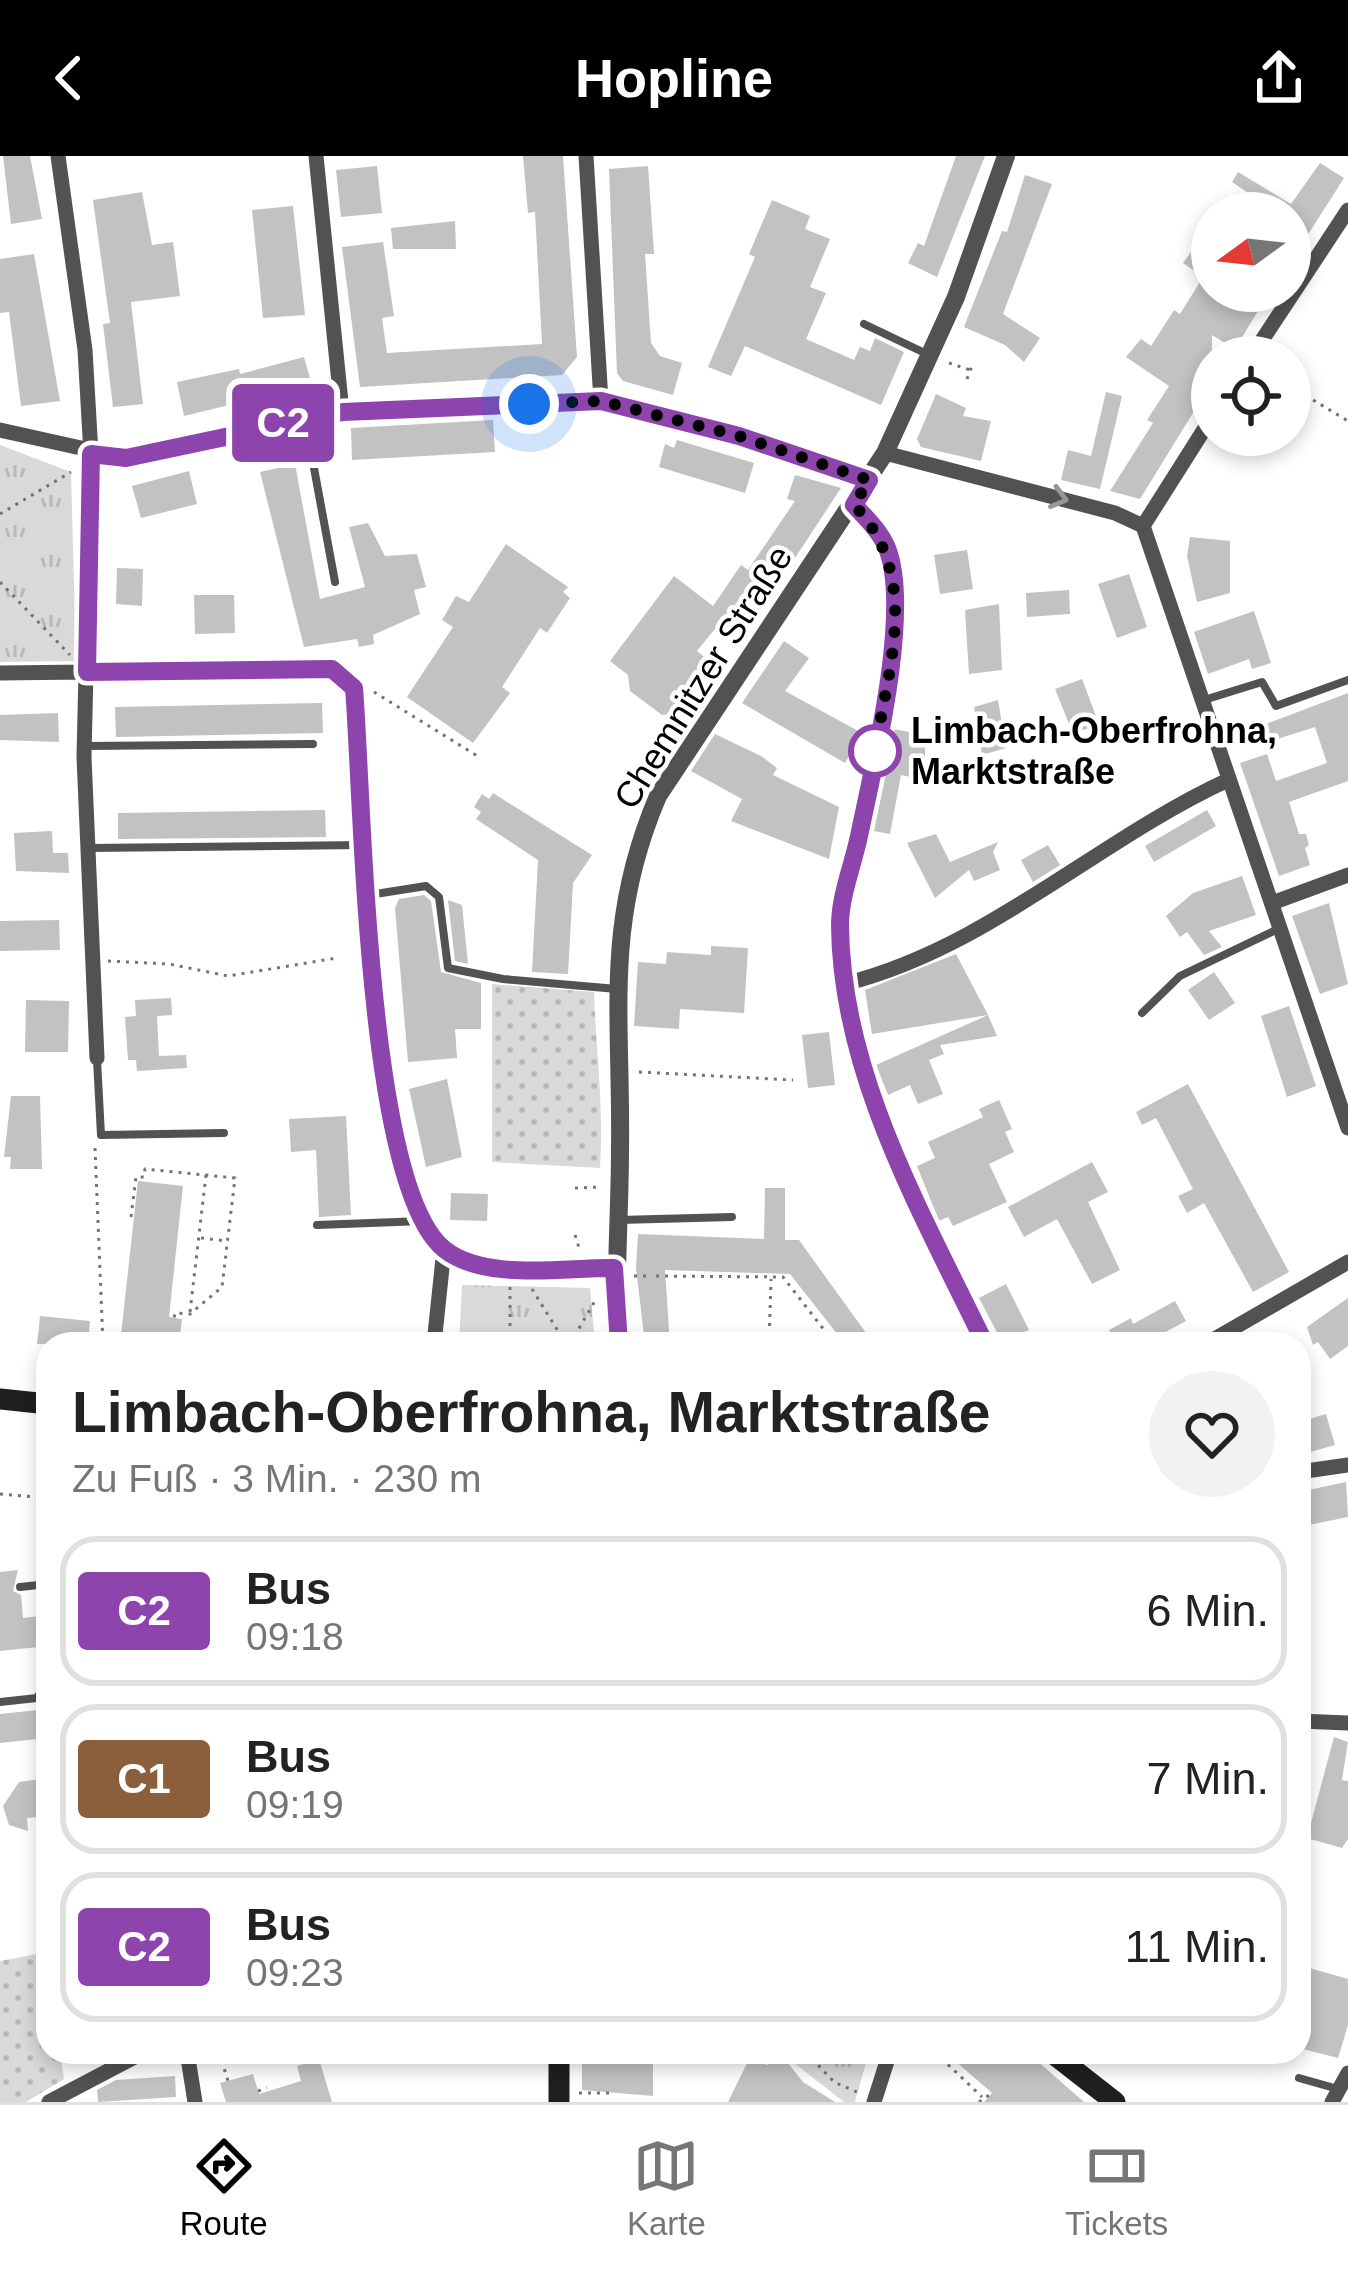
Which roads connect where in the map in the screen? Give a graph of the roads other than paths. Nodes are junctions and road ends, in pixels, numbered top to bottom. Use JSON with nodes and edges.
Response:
{"nodes":[{"id":1,"x":58,"y":156,"type":"edge"},
{"id":2,"x":316,"y":156,"type":"edge"},
{"id":3,"x":586,"y":156,"type":"edge"},
{"id":4,"x":1006,"y":156,"type":"edge"},
{"id":5,"x":1348,"y":210,"type":"edge"},
{"id":6,"x":863,"y":324,"type":"dead end"},
{"id":7,"x":1265,"y":336,"type":"edge"},
{"id":8,"x":930,"y":356,"type":"junction"},
{"id":9,"x":601,"y":401,"type":"junction"},
{"id":10,"x":343,"y":412,"type":"junction"},
{"id":11,"x":305,"y":419,"type":"junction"},
{"id":12,"x":0,"y":430,"type":"edge"},
{"id":13,"x":1191,"y":450,"type":"edge"},
{"id":14,"x":885,"y":453,"type":"junction"},
{"id":15,"x":91,"y":454,"type":"junction"},
{"id":16,"x":869,"y":480,"type":"junction"},
{"id":17,"x":854,"y":505,"type":"junction"},
{"id":18,"x":1143,"y":526,"type":"junction"},
{"id":19,"x":334,"y":582,"type":"dead end"},
{"id":20,"x":81,"y":666,"type":"junction"},
{"id":21,"x":0,"y":673,"type":"edge"},
{"id":22,"x":1348,"y":680,"type":"edge"},
{"id":23,"x":1203,"y":701,"type":"junction"},
{"id":24,"x":313,"y":744,"type":"dead end"},
{"id":25,"x":84,"y":746,"type":"junction"},
{"id":26,"x":1228,"y":780,"type":"junction"},
{"id":27,"x":366,"y":844,"type":"junction"},
{"id":28,"x":88,"y":848,"type":"junction"},
{"id":29,"x":1348,"y":875,"type":"edge"},
{"id":30,"x":369,"y":895,"type":"junction"},
{"id":31,"x":1271,"y":903,"type":"junction"},
{"id":32,"x":1280,"y":928,"type":"junction"},
{"id":33,"x":844,"y":984,"type":"junction"},
{"id":34,"x":617,"y":989,"type":"junction"},
{"id":35,"x":1142,"y":1013,"type":"dead end"},
{"id":36,"x":97,"y":1058,"type":"joint"},
{"id":37,"x":1348,"y":1128,"type":"edge"},
{"id":38,"x":224,"y":1132,"type":"dead end"},
{"id":39,"x":732,"y":1217,"type":"dead end"},
{"id":40,"x":618,"y":1220,"type":"junction"},
{"id":41,"x":423,"y":1221,"type":"junction"},
{"id":42,"x":317,"y":1225,"type":"dead end"},
{"id":43,"x":444,"y":1249,"type":"junction"},
{"id":44,"x":1348,"y":1262,"type":"edge"},
{"id":45,"x":614,"y":1268,"type":"junction"},
{"id":46,"x":435,"y":1332,"type":"edge"},
{"id":47,"x":618,"y":1332,"type":"edge"},
{"id":48,"x":980,"y":1332,"type":"edge"},
{"id":49,"x":1227,"y":1332,"type":"edge"},
{"id":50,"x":0,"y":1400,"type":"edge"},
{"id":51,"x":36,"y":1403,"type":"edge"},
{"id":52,"x":1348,"y":1466,"type":"edge"},
{"id":53,"x":1311,"y":1471,"type":"edge"},
{"id":54,"x":36,"y":1585,"type":"edge"},
{"id":55,"x":20,"y":1587,"type":"dead end"},
{"id":56,"x":36,"y":1699,"type":"edge"},
{"id":57,"x":0,"y":1702,"type":"edge"},
{"id":58,"x":1311,"y":1721,"type":"edge"},
{"id":59,"x":1348,"y":1723,"type":"edge"},
{"id":60,"x":121,"y":2064,"type":"edge"},
{"id":61,"x":189,"y":2064,"type":"edge"},
{"id":62,"x":560,"y":2064,"type":"edge"},
{"id":63,"x":886,"y":2064,"type":"edge"},
{"id":64,"x":1066,"y":2064,"type":"edge"},
{"id":65,"x":1348,"y":2073,"type":"edge"},
{"id":66,"x":1300,"y":2078,"type":"dead end"},
{"id":67,"x":1336,"y":2096,"type":"edge"},
{"id":68,"x":559,"y":2098,"type":"edge"},
{"id":69,"x":874,"y":2101,"type":"edge"},
{"id":70,"x":49,"y":2102,"type":"edge"},
{"id":71,"x":195,"y":2102,"type":"edge"},
{"id":72,"x":1115,"y":2102,"type":"edge"}],
"edges":[{"from":1,"to":15,"type":"street"},
{"from":2,"to":10,"type":"street"},
{"from":3,"to":9,"type":"street"},
{"from":4,"to":8,"type":"street","name":"Chemnitzer Straße"},
{"from":5,"to":7,"type":"street"},
{"from":6,"to":8,"type":"lane"},
{"from":8,"to":14,"type":"street","name":"Chemnitzer Straße"},
{"from":9,"to":10,"type":"street"},
{"from":9,"to":16,"type":"street"},
{"from":10,"to":11,"type":"street"},
{"from":11,"to":15,"type":"street"},
{"from":11,"to":19,"type":"lane"},
{"from":12,"to":15,"type":"street"},
{"from":13,"to":18,"type":"street"},
{"from":14,"to":16,"type":"street","name":"Chemnitzer Straße"},
{"from":14,"to":18,"type":"street","one_way":true},
{"from":15,"to":20,"type":"street"},
{"from":16,"to":17,"type":"street","name":"Chemnitzer Straße"},
{"from":17,"to":33,"type":"street"},
{"from":17,"to":34,"type":"street","name":"Chemnitzer Straße"},
{"from":18,"to":23,"type":"street"},
{"from":20,"to":21,"type":"street"},
{"from":20,"to":25,"type":"street"},
{"from":20,"to":27,"type":"street"},
{"from":22,"to":23,"type":"lane"},
{"from":23,"to":26,"type":"street"},
{"from":24,"to":25,"type":"lane"},
{"from":25,"to":28,"type":"street"},
{"from":26,"to":31,"type":"street"},
{"from":26,"to":33,"type":"street"},
{"from":27,"to":28,"type":"lane"},
{"from":27,"to":30,"type":"street"},
{"from":28,"to":36,"type":"street"},
{"from":29,"to":31,"type":"street"},
{"from":30,"to":34,"type":"lane"},
{"from":30,"to":41,"type":"street"},
{"from":31,"to":32,"type":"street"},
{"from":32,"to":35,"type":"lane"},
{"from":32,"to":37,"type":"street"},
{"from":33,"to":48,"type":"street"},
{"from":34,"to":40,"type":"street","name":"Chemnitzer Straße"},
{"from":36,"to":38,"type":"lane"},
{"from":39,"to":40,"type":"lane"},
{"from":40,"to":45,"type":"street","name":"Chemnitzer Straße"},
{"from":41,"to":42,"type":"lane"},
{"from":41,"to":43,"type":"street"},
{"from":43,"to":45,"type":"street"},
{"from":43,"to":46,"type":"street"},
{"from":44,"to":49,"type":"street"},
{"from":45,"to":47,"type":"street","name":"Chemnitzer Straße"},
{"from":50,"to":51,"type":"main road"},
{"from":52,"to":53,"type":"street"},
{"from":54,"to":55,"type":"lane"},
{"from":56,"to":57,"type":"lane"},
{"from":58,"to":59,"type":"street"},
{"from":60,"to":70,"type":"street"},
{"from":61,"to":71,"type":"street"},
{"from":62,"to":68,"type":"main road"},
{"from":63,"to":69,"type":"street"},
{"from":64,"to":72,"type":"main road"},
{"from":65,"to":67,"type":"street"},
{"from":66,"to":67,"type":"lane"}]}
